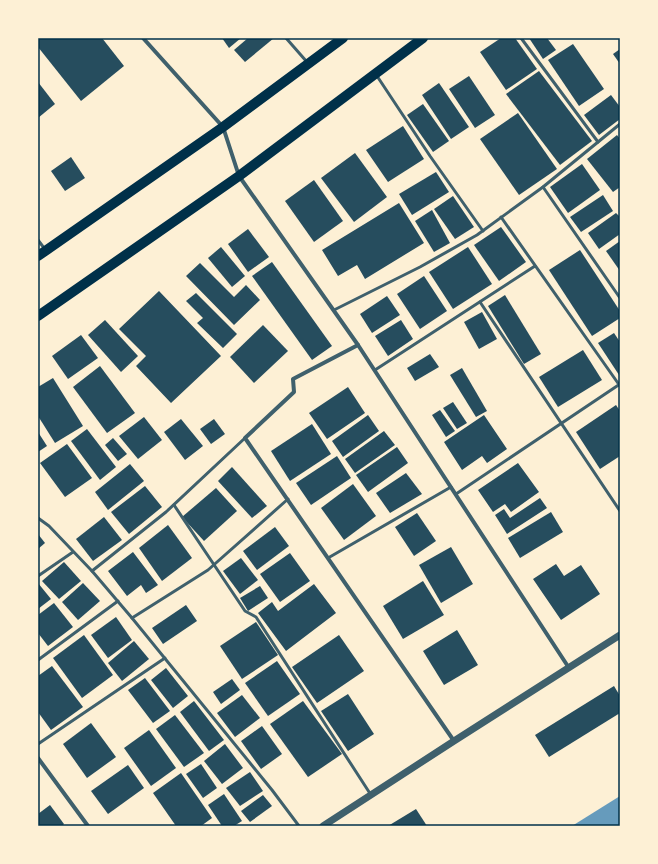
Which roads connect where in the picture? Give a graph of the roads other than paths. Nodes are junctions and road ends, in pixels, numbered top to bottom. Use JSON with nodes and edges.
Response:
{"nodes":[{"id":1,"x":143,"y":38,"type":"edge"},
{"id":2,"x":286,"y":38,"type":"edge"},
{"id":3,"x":343,"y":38,"type":"edge"},
{"id":4,"x":423,"y":38,"type":"edge"},
{"id":5,"x":521,"y":38,"type":"edge"},
{"id":6,"x":308,"y":63,"type":"junction"},
{"id":7,"x":376,"y":74,"type":"junction"},
{"id":8,"x":620,"y":124,"type":"edge"},
{"id":9,"x":223,"y":127,"type":"junction"},
{"id":10,"x":598,"y":142,"type":"junction"},
{"id":11,"x":239,"y":176,"type":"junction"},
{"id":12,"x":542,"y":187,"type":"junction"},
{"id":13,"x":501,"y":217,"type":"junction"},
{"id":14,"x":483,"y":231,"type":"junction"},
{"id":15,"x":38,"y":240,"type":"edge"},
{"id":16,"x":42,"y":253,"type":"edge"},
{"id":17,"x":535,"y":266,"type":"junction"},
{"id":18,"x":619,"y":295,"type":"edge"},
{"id":19,"x":480,"y":302,"type":"junction"},
{"id":20,"x":334,"y":310,"type":"junction"},
{"id":21,"x":38,"y":316,"type":"edge"},
{"id":22,"x":358,"y":345,"type":"junction"},
{"id":23,"x":375,"y":370,"type":"junction"},
{"id":24,"x":620,"y":385,"type":"edge"},
{"id":25,"x":561,"y":424,"type":"junction"},
{"id":26,"x":245,"y":438,"type":"junction"},
{"id":27,"x":451,"y":487,"type":"junction"},
{"id":28,"x":456,"y":494,"type":"junction"},
{"id":29,"x":288,"y":499,"type":"junction"},
{"id":30,"x":174,"y":505,"type":"junction"},
{"id":31,"x":620,"y":511,"type":"edge"},
{"id":32,"x":38,"y":518,"type":"edge"},
{"id":33,"x":73,"y":552,"type":"junction"},
{"id":34,"x":328,"y":558,"type":"junction"},
{"id":35,"x":214,"y":565,"type":"junction"},
{"id":36,"x":92,"y":571,"type":"junction"},
{"id":37,"x":38,"y":576,"type":"edge"},
{"id":38,"x":118,"y":601,"type":"junction"},
{"id":39,"x":132,"y":618,"type":"junction"},
{"id":40,"x":620,"y":635,"type":"edge"},
{"id":41,"x":165,"y":658,"type":"junction"},
{"id":42,"x":38,"y":660,"type":"edge"},
{"id":43,"x":569,"y":668,"type":"junction"},
{"id":44,"x":454,"y":741,"type":"junction"},
{"id":45,"x":38,"y":744,"type":"edge"},
{"id":46,"x":38,"y":758,"type":"edge"},
{"id":47,"x":371,"y":795,"type":"junction"},
{"id":48,"x":88,"y":826,"type":"edge"},
{"id":49,"x":299,"y":826,"type":"edge"},
{"id":50,"x":323,"y":826,"type":"edge"}],
"edges":[{"from":1,"to":9,"type":"street"},
{"from":2,"to":6,"type":"lane"},
{"from":3,"to":6,"type":"main road"},
{"from":4,"to":7,"type":"main road"},
{"from":5,"to":10,"type":"lane"},
{"from":6,"to":9,"type":"main road"},
{"from":7,"to":11,"type":"main road"},
{"from":7,"to":14,"type":"lane"},
{"from":8,"to":10,"type":"lane"},
{"from":9,"to":11,"type":"street"},
{"from":9,"to":16,"type":"main road"},
{"from":10,"to":12,"type":"lane"},
{"from":11,"to":20,"type":"street"},
{"from":11,"to":21,"type":"main road"},
{"from":12,"to":13,"type":"lane"},
{"from":12,"to":18,"type":"lane"},
{"from":13,"to":14,"type":"lane"},
{"from":13,"to":17,"type":"lane"},
{"from":14,"to":20,"type":"lane"},
{"from":15,"to":16,"type":"lane"},
{"from":17,"to":19,"type":"lane"},
{"from":17,"to":24,"type":"lane"},
{"from":19,"to":23,"type":"lane"},
{"from":19,"to":25,"type":"lane"},
{"from":20,"to":22,"type":"street"},
{"from":22,"to":23,"type":"street"},
{"from":22,"to":26,"type":"street"},
{"from":23,"to":27,"type":"street"},
{"from":24,"to":25,"type":"lane"},
{"from":25,"to":28,"type":"lane"},
{"from":25,"to":31,"type":"lane"},
{"from":26,"to":29,"type":"street"},
{"from":26,"to":30,"type":"lane"},
{"from":27,"to":28,"type":"street"},
{"from":27,"to":34,"type":"lane"},
{"from":28,"to":43,"type":"street"},
{"from":29,"to":34,"type":"street"},
{"from":29,"to":35,"type":"lane"},
{"from":30,"to":35,"type":"lane"},
{"from":30,"to":36,"type":"lane"},
{"from":32,"to":33,"type":"lane"},
{"from":33,"to":36,"type":"lane"},
{"from":33,"to":37,"type":"lane"},
{"from":34,"to":44,"type":"street"},
{"from":35,"to":39,"type":"lane"},
{"from":35,"to":47,"type":"lane"},
{"from":36,"to":38,"type":"lane"},
{"from":38,"to":39,"type":"lane"},
{"from":38,"to":42,"type":"lane"},
{"from":39,"to":41,"type":"lane"},
{"from":40,"to":43,"type":"street"},
{"from":41,"to":45,"type":"lane"},
{"from":41,"to":49,"type":"lane"},
{"from":43,"to":44,"type":"street"},
{"from":44,"to":47,"type":"street"},
{"from":46,"to":48,"type":"street"},
{"from":47,"to":50,"type":"street"}]}
